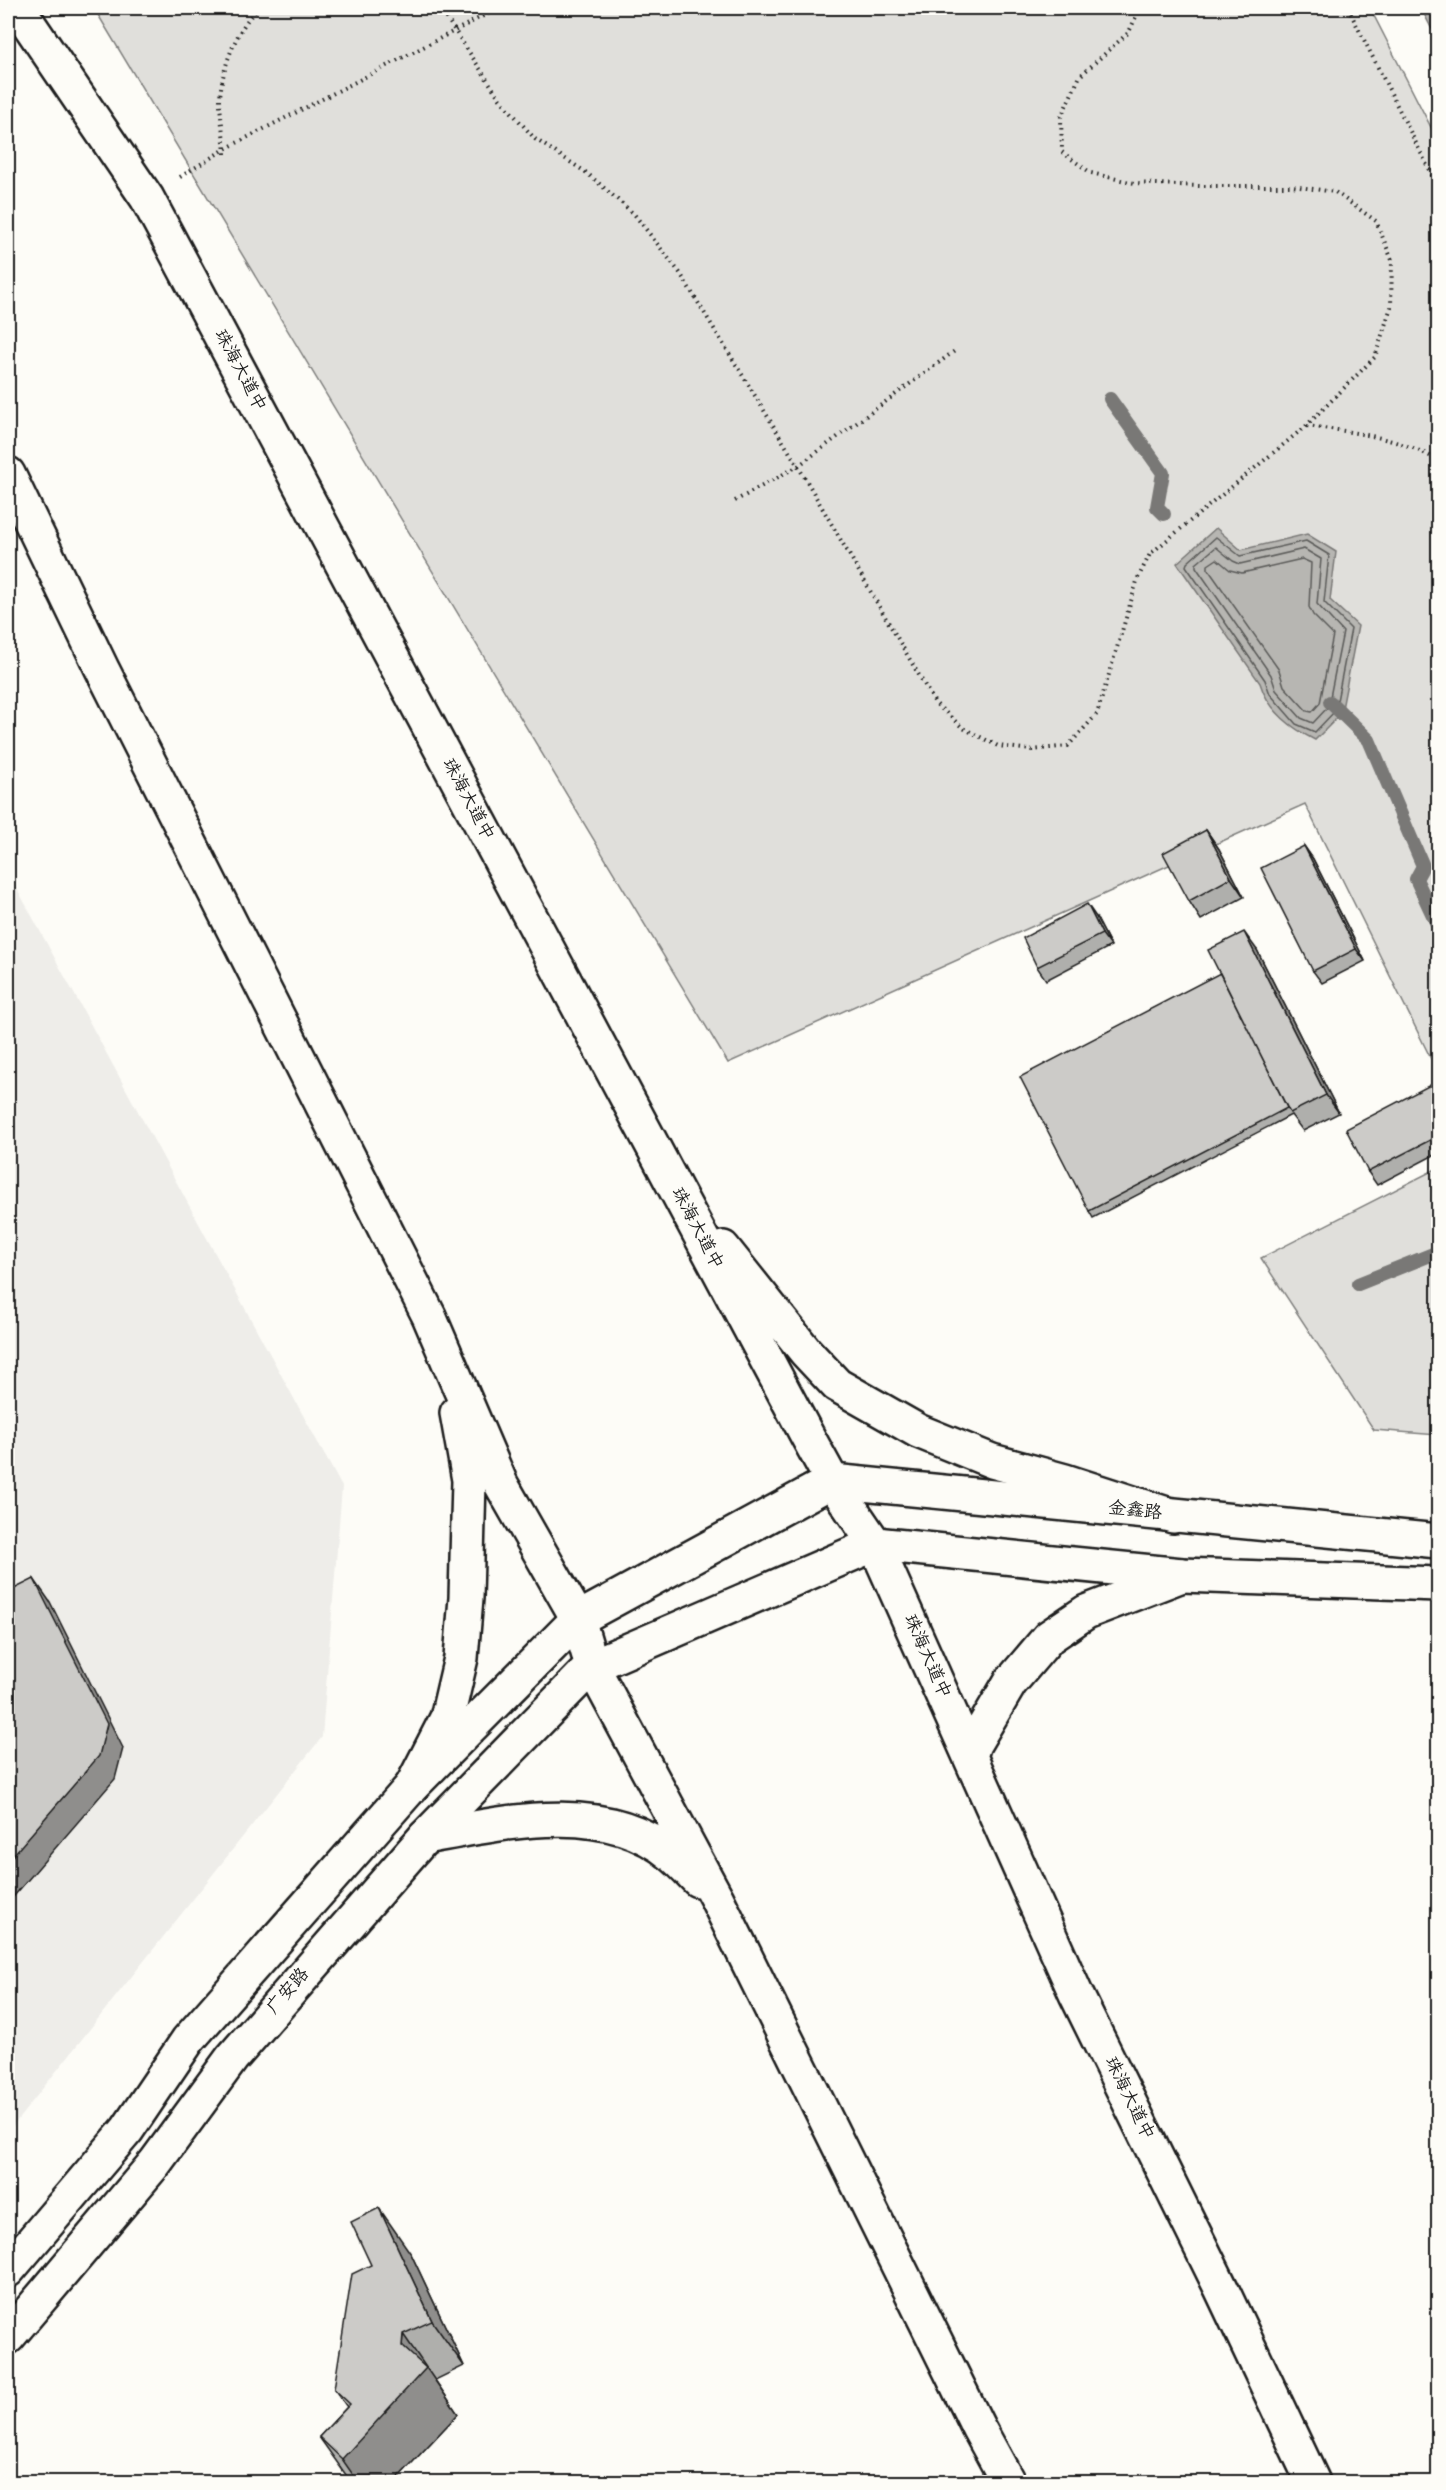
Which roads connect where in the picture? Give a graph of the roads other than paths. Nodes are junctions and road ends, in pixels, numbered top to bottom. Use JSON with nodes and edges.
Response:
{"nodes":[{"id":1,"x":18,"y":8,"type":"edge"},
{"id":2,"x":8,"y":474,"type":"edge"},
{"id":3,"x":671,"y":1184,"type":"junction"},
{"id":4,"x":429,"y":1316,"type":"junction"},
{"id":5,"x":832,"y":1481,"type":"junction"},
{"id":6,"x":1173,"y":1516,"type":"junction"},
{"id":7,"x":1438,"y":1541,"type":"edge"},
{"id":8,"x":875,"y":1544,"type":"junction"},
{"id":9,"x":1182,"y":1575,"type":"junction"},
{"id":10,"x":1438,"y":1584,"type":"edge"},
{"id":11,"x":578,"y":1619,"type":"junction"},
{"id":12,"x":592,"y":1666,"type":"junction"},
{"id":13,"x":970,"y":1756,"type":"junction"},
{"id":14,"x":412,"y":1786,"type":"junction"},
{"id":15,"x":425,"y":1837,"type":"junction"},
{"id":16,"x":717,"y":1899,"type":"junction"},
{"id":17,"x":8,"y":2270,"type":"edge"},
{"id":18,"x":8,"y":2337,"type":"edge"},
{"id":19,"x":1008,"y":2482,"type":"edge"},
{"id":20,"x":1313,"y":2482,"type":"edge"}],
"edges":[{"from":1,"to":3,"type":"main road","name":"珠海大道中"},
{"from":2,"to":4,"type":"main road"},
{"from":3,"to":5,"type":"main road","name":"珠海大道中"},
{"from":3,"to":6,"type":"main road"},
{"from":4,"to":11,"type":"main road"},
{"from":4,"to":14,"type":"main road"},
{"from":5,"to":6,"type":"main road","name":"金鑫路"},
{"from":5,"to":8,"type":"main road","name":"珠海大道中"},
{"from":5,"to":11,"type":"main road"},
{"from":6,"to":7,"type":"main road","name":"金鑫路"},
{"from":8,"to":9,"type":"main road"},
{"from":8,"to":12,"type":"main road"},
{"from":8,"to":13,"type":"main road","name":"珠海大道中"},
{"from":9,"to":10,"type":"main road"},
{"from":9,"to":13,"type":"main road"},
{"from":11,"to":12,"type":"main road"},
{"from":11,"to":14,"type":"main road"},
{"from":12,"to":15,"type":"main road","name":"广安路"},
{"from":12,"to":16,"type":"main road"},
{"from":13,"to":20,"type":"main road","name":"珠海大道中"},
{"from":14,"to":17,"type":"main road"},
{"from":15,"to":16,"type":"main road"},
{"from":15,"to":18,"type":"main road","name":"广安路"},
{"from":16,"to":19,"type":"main road"}]}
